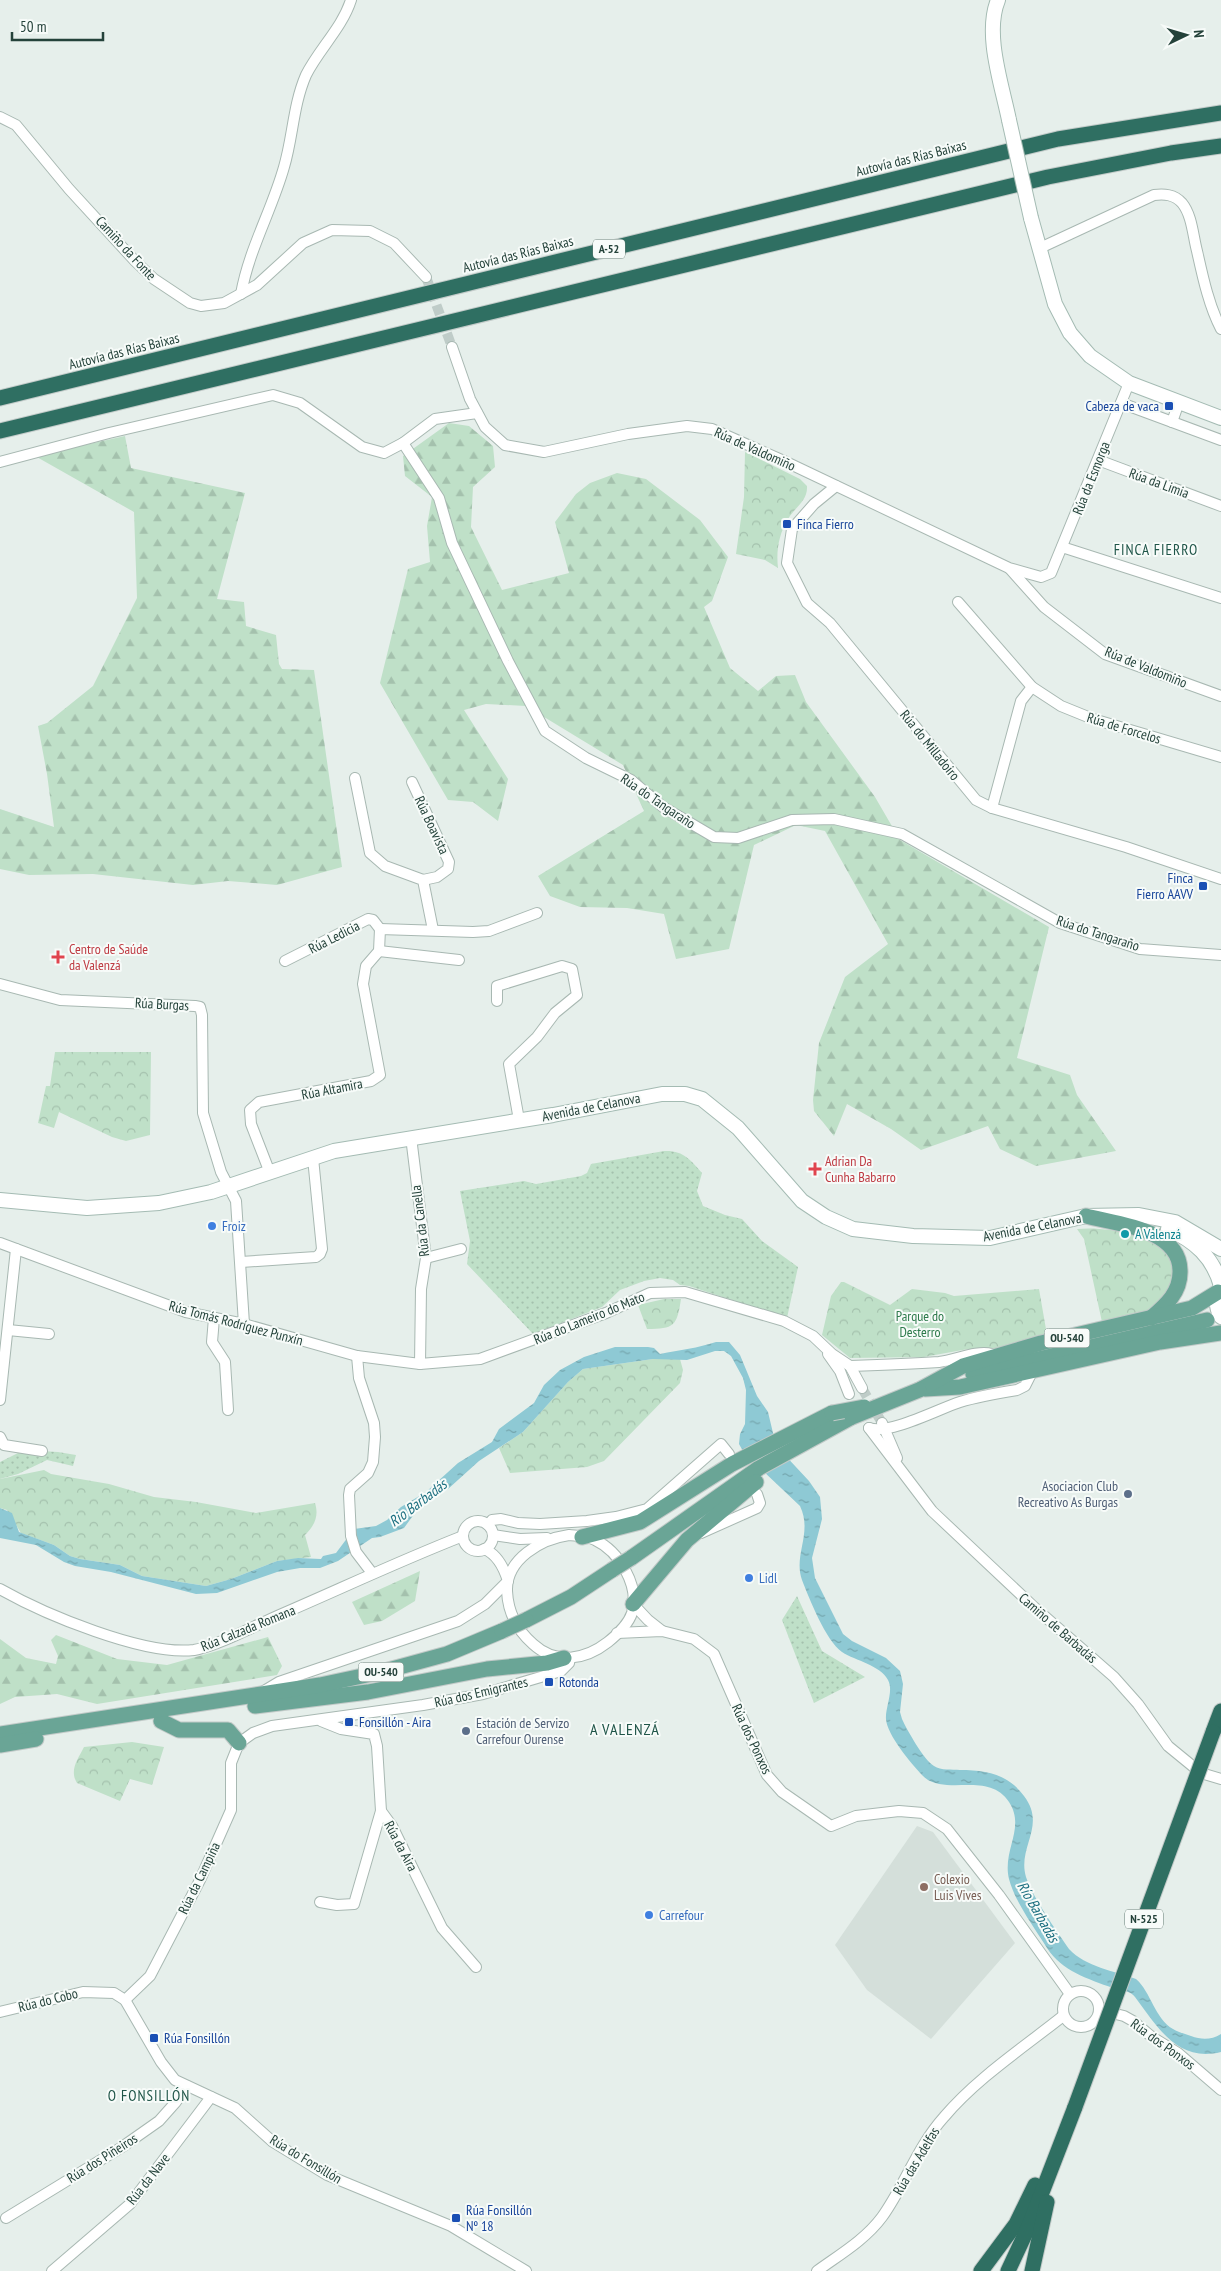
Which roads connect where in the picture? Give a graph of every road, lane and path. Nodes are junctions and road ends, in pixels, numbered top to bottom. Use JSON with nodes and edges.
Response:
{"nodes":[{"id":1,"x":351,"y":0,"type":"edge"},
{"id":2,"x":998,"y":0,"type":"edge"},
{"id":3,"x":1221,"y":113,"type":"edge"},
{"id":4,"x":0,"y":117,"type":"edge"},
{"id":5,"x":1221,"y":146,"type":"edge"},
{"id":6,"x":1040,"y":248,"type":"junction"},
{"id":7,"x":426,"y":277,"type":"tunnel mouth"},
{"id":8,"x":241,"y":294,"type":"junction"},
{"id":9,"x":1221,"y":330,"type":"edge"},
{"id":10,"x":452,"y":347,"type":"tunnel mouth"},
{"id":11,"x":1129,"y":384,"type":"junction"},
{"id":12,"x":0,"y":398,"type":"edge"},
{"id":13,"x":1179,"y":402,"type":"junction"},
{"id":14,"x":1121,"y":403,"type":"junction"},
{"id":15,"x":478,"y":413,"type":"junction"},
{"id":16,"x":1221,"y":418,"type":"edge"},
{"id":17,"x":1172,"y":422,"type":"junction"},
{"id":18,"x":0,"y":432,"type":"edge"},
{"id":19,"x":1221,"y":440,"type":"edge"},
{"id":20,"x":403,"y":443,"type":"junction"},
{"id":21,"x":1098,"y":460,"type":"junction"},
{"id":22,"x":0,"y":462,"type":"edge"},
{"id":23,"x":836,"y":486,"type":"junction"},
{"id":24,"x":1221,"y":506,"type":"edge"},
{"id":25,"x":1062,"y":547,"type":"junction"},
{"id":26,"x":1009,"y":568,"type":"junction"},
{"id":27,"x":1051,"y":573,"type":"joint"},
{"id":28,"x":1221,"y":598,"type":"edge"},
{"id":29,"x":958,"y":602,"type":"dead end"},
{"id":30,"x":1032,"y":687,"type":"junction"},
{"id":31,"x":1221,"y":696,"type":"edge"},
{"id":32,"x":1221,"y":758,"type":"edge"},
{"id":33,"x":355,"y":778,"type":"dead end"},
{"id":34,"x":412,"y":782,"type":"dead end"},
{"id":35,"x":992,"y":808,"type":"junction"},
{"id":36,"x":1221,"y":879,"type":"edge"},
{"id":37,"x":422,"y":880,"type":"junction"},
{"id":38,"x":537,"y":913,"type":"dead end"},
{"id":39,"x":380,"y":929,"type":"junction"},
{"id":40,"x":433,"y":930,"type":"junction"},
{"id":41,"x":379,"y":951,"type":"junction"},
{"id":42,"x":1221,"y":955,"type":"edge"},
{"id":43,"x":458,"y":960,"type":"dead end"},
{"id":44,"x":285,"y":961,"type":"dead end"},
{"id":45,"x":0,"y":986,"type":"edge"},
{"id":46,"x":496,"y":1001,"type":"dead end"},
{"id":47,"x":520,"y":1120,"type":"junction"},
{"id":48,"x":411,"y":1137,"type":"junction"},
{"id":49,"x":313,"y":1158,"type":"junction"},
{"id":50,"x":270,"y":1173,"type":"junction"},
{"id":51,"x":229,"y":1187,"type":"junction"},
{"id":52,"x":0,"y":1200,"type":"edge"},
{"id":53,"x":1139,"y":1215,"type":"junction"},
{"id":54,"x":1086,"y":1216,"type":"junction"},
{"id":55,"x":0,"y":1243,"type":"edge"},
{"id":56,"x":16,"y":1249,"type":"junction"},
{"id":57,"x":462,"y":1249,"type":"dead end"},
{"id":58,"x":1221,"y":1249,"type":"edge"},
{"id":59,"x":426,"y":1258,"type":"junction"},
{"id":60,"x":241,"y":1262,"type":"junction"},
{"id":61,"x":1220,"y":1288,"type":"edge"},
{"id":62,"x":214,"y":1318,"type":"junction"},
{"id":63,"x":1214,"y":1318,"type":"edge"},
{"id":64,"x":1149,"y":1319,"type":"junction"},
{"id":65,"x":244,"y":1324,"type":"junction"},
{"id":66,"x":8,"y":1330,"type":"junction"},
{"id":67,"x":1221,"y":1333,"type":"edge"},
{"id":68,"x":49,"y":1334,"type":"dead end"},
{"id":69,"x":813,"y":1336,"type":"junction"},
{"id":70,"x":357,"y":1356,"type":"junction"},
{"id":71,"x":998,"y":1356,"type":"junction"},
{"id":72,"x":420,"y":1364,"type":"junction"},
{"id":73,"x":850,"y":1366,"type":"junction"},
{"id":74,"x":1032,"y":1372,"type":"junction"},
{"id":75,"x":1,"y":1386,"type":"edge"},
{"id":76,"x":862,"y":1388,"type":"tunnel mouth"},
{"id":77,"x":919,"y":1390,"type":"junction"},
{"id":78,"x":849,"y":1394,"type":"dead end"},
{"id":79,"x":0,"y":1400,"type":"edge"},
{"id":80,"x":878,"y":1405,"type":"junction"},
{"id":81,"x":228,"y":1410,"type":"dead end"},
{"id":82,"x":883,"y":1426,"type":"junction"},
{"id":83,"x":896,"y":1426,"type":"junction"},
{"id":84,"x":0,"y":1437,"type":"edge"},
{"id":85,"x":889,"y":1438,"type":"junction"},
{"id":86,"x":798,"y":1446,"type":"junction"},
{"id":87,"x":42,"y":1451,"type":"dead end"},
{"id":88,"x":728,"y":1454,"type":"dead end"},
{"id":89,"x":901,"y":1468,"type":"junction"},
{"id":90,"x":757,"y":1494,"type":"dead end"},
{"id":91,"x":649,"y":1513,"type":"junction"},
{"id":92,"x":488,"y":1525,"type":"junction"},
{"id":93,"x":463,"y":1536,"type":"junction"},
{"id":94,"x":493,"y":1536,"type":"junction"},
{"id":95,"x":582,"y":1536,"type":"junction"},
{"id":96,"x":693,"y":1536,"type":"junction"},
{"id":97,"x":558,"y":1537,"type":"junction"},
{"id":98,"x":484,"y":1549,"type":"junction"},
{"id":99,"x":372,"y":1573,"type":"junction"},
{"id":100,"x":508,"y":1581,"type":"junction"},
{"id":101,"x":0,"y":1589,"type":"edge"},
{"id":102,"x":633,"y":1604,"type":"junction"},
{"id":103,"x":662,"y":1632,"type":"junction"},
{"id":104,"x":618,"y":1633,"type":"junction"},
{"id":105,"x":567,"y":1658,"type":"junction"},
{"id":106,"x":256,"y":1696,"type":"junction"},
{"id":107,"x":1221,"y":1711,"type":"edge"},
{"id":108,"x":133,"y":1714,"type":"junction"},
{"id":109,"x":161,"y":1720,"type":"junction"},
{"id":110,"x":320,"y":1721,"type":"junction"},
{"id":111,"x":69,"y":1724,"type":"junction"},
{"id":112,"x":0,"y":1734,"type":"edge"},
{"id":113,"x":239,"y":1743,"type":"junction"},
{"id":114,"x":0,"y":1745,"type":"edge"},
{"id":115,"x":1221,"y":1779,"type":"edge"},
{"id":116,"x":381,"y":1811,"type":"junction"},
{"id":117,"x":320,"y":1902,"type":"dead end"},
{"id":118,"x":476,"y":1968,"type":"dead end"},
{"id":119,"x":1070,"y":1994,"type":"junction"},
{"id":120,"x":125,"y":2000,"type":"junction"},
{"id":121,"x":1099,"y":2010,"type":"junction"},
{"id":122,"x":0,"y":2012,"type":"edge"},
{"id":123,"x":1064,"y":2016,"type":"junction"},
{"id":124,"x":187,"y":2086,"type":"junction"},
{"id":125,"x":1221,"y":2090,"type":"edge"},
{"id":126,"x":211,"y":2097,"type":"junction"},
{"id":127,"x":1060,"y":2146,"type":"junction"},
{"id":128,"x":6,"y":2218,"type":"dead end"},
{"id":129,"x":52,"y":2271,"type":"edge"},
{"id":130,"x":526,"y":2271,"type":"edge"},
{"id":131,"x":817,"y":2271,"type":"edge"},
{"id":132,"x":981,"y":2271,"type":"edge"},
{"id":133,"x":1008,"y":2271,"type":"edge"},
{"id":134,"x":1032,"y":2271,"type":"edge"}],
"edges":[{"from":1,"to":8,"type":"street"},
{"from":2,"to":6,"type":"street","bridge":true},
{"from":3,"to":12,"type":"highway","name":"Autovía das Rías Baixas","number":"A-52"},
{"from":4,"to":8,"type":"street","name":"Camiño da Fonte"},
{"from":5,"to":18,"type":"highway"},
{"from":6,"to":9,"type":"street"},
{"from":6,"to":11,"type":"street"},
{"from":7,"to":8,"type":"street","name":"Camiño da Fonte"},
{"from":10,"to":15,"type":"street","name":"Rúa de Valdomiño"},
{"from":11,"to":13,"type":"street"},
{"from":11,"to":14,"type":"street","name":"Rúa da Esmorga"},
{"from":13,"to":16,"type":"street"},
{"from":13,"to":17,"type":"street"},
{"from":14,"to":17,"type":"street"},
{"from":14,"to":21,"type":"street","name":"Rúa da Esmorga"},
{"from":15,"to":20,"type":"street"},
{"from":15,"to":23,"type":"street","name":"Rúa de Valdomiño"},
{"from":17,"to":19,"type":"street"},
{"from":20,"to":22,"type":"street"},
{"from":20,"to":42,"type":"street","name":"Rúa do Tangaraño"},
{"from":21,"to":24,"type":"street","name":"Rúa da Limia"},
{"from":21,"to":25,"type":"street","name":"Rúa da Esmorga"},
{"from":23,"to":26,"type":"street","name":"Rúa de Valdomiño"},
{"from":23,"to":35,"type":"street","name":"Rúa do Milladoiro"},
{"from":25,"to":27,"type":"street","name":"Rúa da Esmorga"},
{"from":25,"to":28,"type":"street"},
{"from":26,"to":27,"type":"street","name":"Rúa de Valdomiño"},
{"from":26,"to":31,"type":"street","name":"Rúa de Valdomiño"},
{"from":29,"to":30,"type":"street","name":"Rúa de Forcelos"},
{"from":30,"to":32,"type":"street","name":"Rúa de Forcelos"},
{"from":30,"to":35,"type":"street"},
{"from":33,"to":37,"type":"street"},
{"from":34,"to":37,"type":"street","name":"Rúa Boavista"},
{"from":35,"to":36,"type":"street","name":"Rúa do Milladoiro"},
{"from":37,"to":40,"type":"street"},
{"from":38,"to":40,"type":"street"},
{"from":39,"to":40,"type":"street"},
{"from":39,"to":41,"type":"street"},
{"from":39,"to":44,"type":"street","name":"Rúa Ledicia"},
{"from":41,"to":43,"type":"street"},
{"from":41,"to":50,"type":"street","name":"Rúa Altamira"},
{"from":45,"to":51,"type":"street","name":"Rúa Burgas"},
{"from":46,"to":47,"type":"street"},
{"from":47,"to":48,"type":"street","name":"Avenida de Celanova"},
{"from":47,"to":54,"type":"street","name":"Avenida de Celanova"},
{"from":48,"to":49,"type":"street","name":"Avenida de Celanova"},
{"from":48,"to":59,"type":"street","name":"Rúa da Canella"},
{"from":49,"to":50,"type":"street","name":"Avenida de Celanova"},
{"from":49,"to":60,"type":"street"},
{"from":50,"to":51,"type":"street","name":"Avenida de Celanova"},
{"from":51,"to":52,"type":"street","name":"Avenida de Celanova"},
{"from":51,"to":60,"type":"street"},
{"from":53,"to":54,"type":"street","name":"Avenida de Celanova"},
{"from":53,"to":58,"type":"street","name":"Avenida de Celanova"},
{"from":53,"to":61,"type":"street","name":"Avenida de Celanova"},
{"from":54,"to":64,"type":"main road"},
{"from":55,"to":56,"type":"street","name":"Rúa Tomás Rodríguez Punxín"},
{"from":56,"to":62,"type":"street","name":"Rúa Tomás Rodríguez Punxín"},
{"from":56,"to":66,"type":"street"},
{"from":57,"to":59,"type":"street"},
{"from":59,"to":72,"type":"street","name":"Rúa da Canella"},
{"from":60,"to":65,"type":"street"},
{"from":61,"to":63,"type":"street","number":"OU-540"},
{"from":61,"to":64,"type":"main road","number":"OU-540"},
{"from":62,"to":65,"type":"street","name":"Rúa Tomás Rodríguez Punxín"},
{"from":62,"to":81,"type":"street"},
{"from":63,"to":77,"type":"main road","number":"OU-540"},
{"from":64,"to":71,"type":"main road","number":"OU-540"},
{"from":65,"to":70,"type":"street","name":"Rúa Tomás Rodríguez Punxín"},
{"from":66,"to":68,"type":"street"},
{"from":66,"to":75,"type":"street"},
{"from":67,"to":74,"type":"main road","number":"OU-540"},
{"from":69,"to":72,"type":"street","name":"Rúa do Lameiro do Mato"},
{"from":69,"to":73,"type":"street"},
{"from":69,"to":78,"type":"street"},
{"from":70,"to":72,"type":"street","name":"Rúa Tomás Rodríguez Punxín"},
{"from":70,"to":99,"type":"street"},
{"from":71,"to":73,"type":"street"},
{"from":71,"to":77,"type":"main road","number":"OU-540"},
{"from":73,"to":76,"type":"street"},
{"from":74,"to":77,"type":"main road","number":"OU-540"},
{"from":74,"to":83,"type":"street"},
{"from":75,"to":79,"type":"street"},
{"from":77,"to":80,"type":"main road","number":"OU-540","bridge":true},
{"from":80,"to":86,"type":"main road","number":"OU-540","bridge":true},
{"from":80,"to":91,"type":"main road","bridge":true},
{"from":82,"to":83,"type":"street"},
{"from":82,"to":85,"type":"street","name":"Camiño de Barbadás"},
{"from":82,"to":89,"type":"street","name":"Camiño de Barbadás"},
{"from":83,"to":85,"type":"street"},
{"from":84,"to":87,"type":"street"},
{"from":85,"to":89,"type":"street","name":"Camiño de Barbadás"},
{"from":86,"to":96,"type":"main road"},
{"from":86,"to":106,"type":"main road","number":"OU-540","bridge":true},
{"from":88,"to":91,"type":"street"},
{"from":89,"to":115,"type":"street","name":"Camiño de Barbadás"},
{"from":90,"to":96,"type":"street"},
{"from":91,"to":92,"type":"street"},
{"from":91,"to":95,"type":"main road"},
{"from":92,"to":93,"type":"street"},
{"from":92,"to":94,"type":"street"},
{"from":93,"to":98,"type":"street"},
{"from":93,"to":99,"type":"street","name":"Rúa Calzada Romana"},
{"from":94,"to":97,"type":"street"},
{"from":94,"to":98,"type":"street"},
{"from":95,"to":97,"type":"street"},
{"from":95,"to":102,"type":"street"},
{"from":96,"to":102,"type":"main road"},
{"from":97,"to":100,"type":"street"},
{"from":98,"to":100,"type":"street"},
{"from":99,"to":101,"type":"street","name":"Rúa Calzada Romana"},
{"from":100,"to":105,"type":"street"},
{"from":100,"to":106,"type":"street"},
{"from":102,"to":103,"type":"street","name":"Rúa dos Ponxos"},
{"from":102,"to":104,"type":"street"},
{"from":103,"to":104,"type":"street","name":"Rúa dos Ponxos"},
{"from":103,"to":119,"type":"street","name":"Rúa dos Ponxos"},
{"from":104,"to":105,"type":"street"},
{"from":105,"to":109,"type":"main road"},
{"from":105,"to":110,"type":"street","name":"Rúa dos Emigrantes"},
{"from":106,"to":108,"type":"main road","number":"OU-540"},
{"from":107,"to":127,"type":"highway","number":"N-525","bridge":true},
{"from":108,"to":109,"type":"main road"},
{"from":108,"to":111,"type":"main road","number":"OU-540"},
{"from":109,"to":113,"type":"main road"},
{"from":110,"to":113,"type":"street","name":"Rúa dos Emigrantes"},
{"from":110,"to":116,"type":"street","name":"Rúa da Aira"},
{"from":111,"to":112,"type":"main road","number":"OU-540"},
{"from":111,"to":114,"type":"main road"},
{"from":113,"to":120,"type":"street","name":"Rúa da Campiña"},
{"from":116,"to":117,"type":"street"},
{"from":116,"to":118,"type":"street","name":"Rúa da Aira"},
{"from":119,"to":121,"type":"street"},
{"from":119,"to":123,"type":"street"},
{"from":120,"to":122,"type":"street","name":"Rúa do Cobo"},
{"from":120,"to":124,"type":"street","name":"Rúa do Fonsillón"},
{"from":121,"to":123,"type":"street"},
{"from":121,"to":125,"type":"street","name":"Rúa dos Ponxos"},
{"from":123,"to":131,"type":"street","name":"Rúa das Adelfas"},
{"from":124,"to":126,"type":"street","name":"Rúa do Fonsillón"},
{"from":124,"to":128,"type":"street","name":"Rúa dos Piñeiros"},
{"from":126,"to":129,"type":"street","name":"Rúa da Nave"},
{"from":126,"to":130,"type":"street","name":"Rúa do Fonsillón"},
{"from":127,"to":132,"type":"highway"},
{"from":127,"to":133,"type":"highway","number":"N-525"},
{"from":127,"to":134,"type":"highway"}]}
